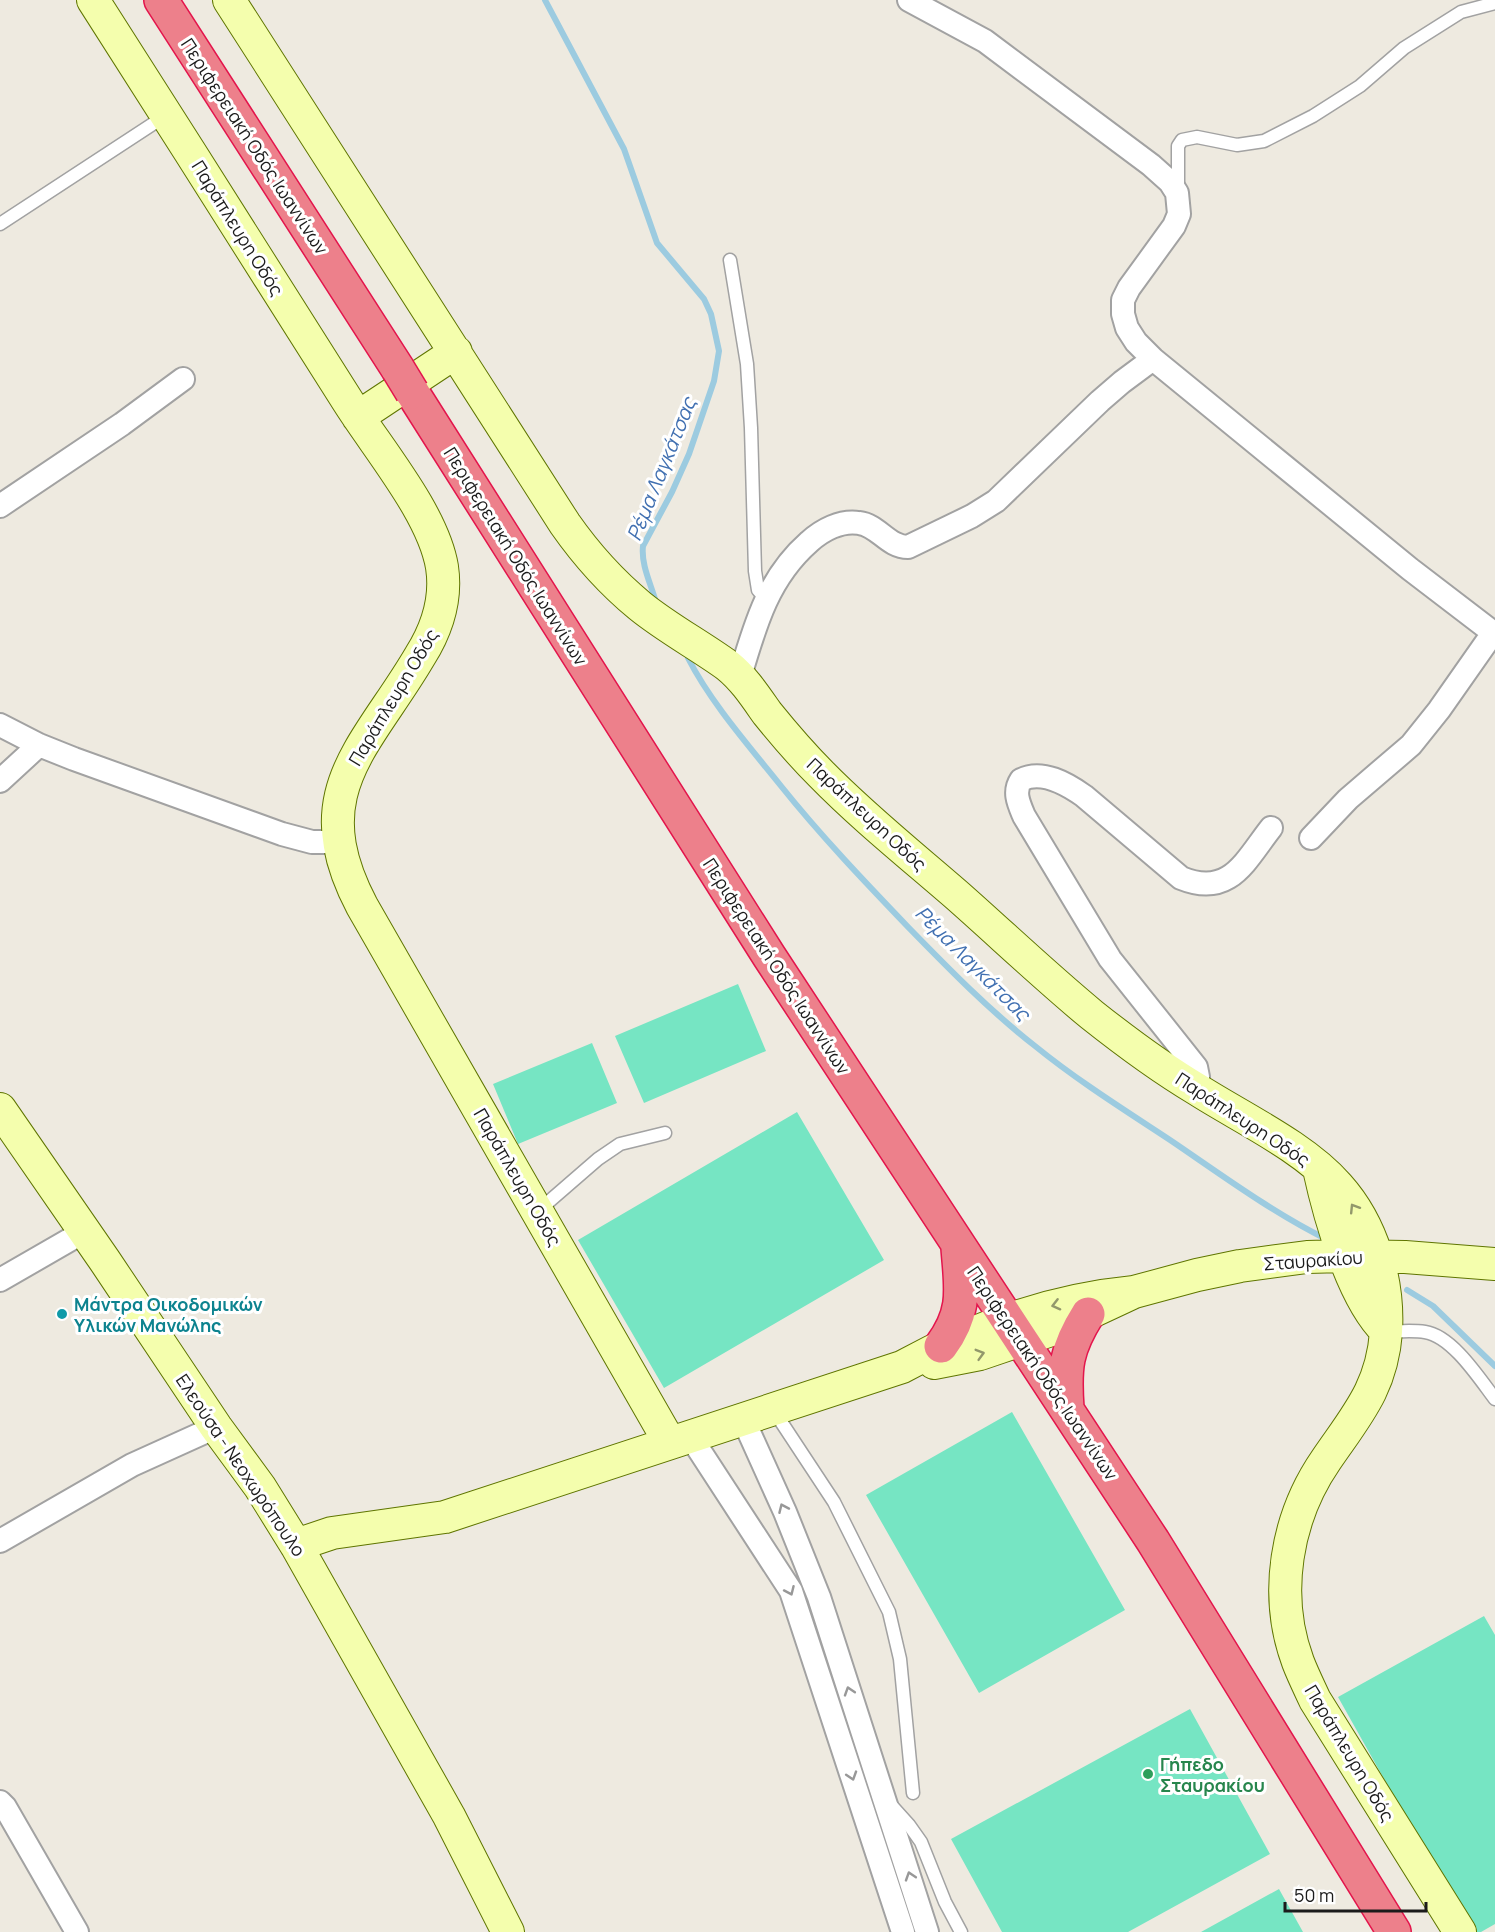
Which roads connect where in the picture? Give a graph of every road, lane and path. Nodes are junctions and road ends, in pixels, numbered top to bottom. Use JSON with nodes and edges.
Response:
{"nodes":[{"id":1,"x":93,"y":0,"type":"edge"},
{"id":2,"x":161,"y":0,"type":"edge"},
{"id":3,"x":229,"y":0,"type":"edge"},
{"id":4,"x":909,"y":0,"type":"edge"},
{"id":5,"x":1495,"y":3,"type":"edge"},
{"id":6,"x":167,"y":115,"type":"junction"},
{"id":7,"x":1177,"y":193,"type":"junction"},
{"id":8,"x":0,"y":224,"type":"edge"},
{"id":9,"x":730,"y":260,"type":"dead end"},
{"id":10,"x":456,"y":352,"type":"junction"},
{"id":11,"x":1153,"y":359,"type":"junction"},
{"id":12,"x":183,"y":379,"type":"dead end"},
{"id":13,"x":358,"y":417,"type":"junction"},
{"id":14,"x":0,"y":506,"type":"edge"},
{"id":15,"x":766,"y":599,"type":"junction"},
{"id":16,"x":1494,"y":633,"type":"edge"},
{"id":17,"x":740,"y":676,"type":"junction"},
{"id":18,"x":0,"y":725,"type":"edge"},
{"id":19,"x":39,"y":745,"type":"junction"},
{"id":20,"x":0,"y":781,"type":"edge"},
{"id":21,"x":1271,"y":828,"type":"dead end"},
{"id":22,"x":1311,"y":838,"type":"dead end"},
{"id":23,"x":340,"y":842,"type":"junction"},
{"id":24,"x":1196,"y":1089,"type":"junction"},
{"id":25,"x":0,"y":1109,"type":"edge"},
{"id":26,"x":665,"y":1133,"type":"dead end"},
{"id":27,"x":1319,"y":1168,"type":"junction"},
{"id":28,"x":538,"y":1211,"type":"junction"},
{"id":29,"x":85,"y":1231,"type":"junction"},
{"id":30,"x":958,"y":1246,"type":"junction"},
{"id":31,"x":1346,"y":1257,"type":"junction"},
{"id":32,"x":1377,"y":1257,"type":"junction"},
{"id":33,"x":1495,"y":1264,"type":"edge"},
{"id":34,"x":0,"y":1280,"type":"edge"},
{"id":35,"x":1134,"y":1292,"type":"junction"},
{"id":36,"x":1088,"y":1314,"type":"junction"},
{"id":37,"x":1015,"y":1330,"type":"junction"},
{"id":38,"x":1386,"y":1331,"type":"junction"},
{"id":39,"x":942,"y":1346,"type":"junction"},
{"id":40,"x":902,"y":1367,"type":"junction"},
{"id":41,"x":1495,"y":1399,"type":"edge"},
{"id":42,"x":1067,"y":1408,"type":"junction"},
{"id":43,"x":773,"y":1409,"type":"junction"},
{"id":44,"x":743,"y":1419,"type":"junction"},
{"id":45,"x":216,"y":1427,"type":"junction"},
{"id":46,"x":680,"y":1439,"type":"junction"},
{"id":47,"x":0,"y":1541,"type":"edge"},
{"id":48,"x":296,"y":1545,"type":"junction"},
{"id":49,"x":913,"y":1793,"type":"dead end"},
{"id":50,"x":885,"y":1798,"type":"junction"},
{"id":51,"x":0,"y":1802,"type":"edge"},
{"id":52,"x":77,"y":1932,"type":"edge"},
{"id":53,"x":508,"y":1932,"type":"edge"},
{"id":54,"x":903,"y":1932,"type":"edge"},
{"id":55,"x":927,"y":1932,"type":"edge"},
{"id":56,"x":961,"y":1932,"type":"edge"},
{"id":57,"x":1394,"y":1932,"type":"edge"},
{"id":58,"x":1460,"y":1932,"type":"edge"}],
"edges":[{"from":1,"to":6,"type":"street","name":"Παράπλευρη Οδός"},
{"from":2,"to":30,"type":"highway","name":"Περιφερειακή Οδός Ιωαννίνων"},
{"from":3,"to":10,"type":"street","name":"Παράπλευρη Οδός"},
{"from":4,"to":7,"type":"street"},
{"from":5,"to":7,"type":"lane"},
{"from":6,"to":8,"type":"lane"},
{"from":6,"to":13,"type":"street","name":"Παράπλευρη Οδός"},
{"from":7,"to":11,"type":"street"},
{"from":9,"to":15,"type":"lane"},
{"from":10,"to":13,"type":"street"},
{"from":10,"to":17,"type":"street","name":"Παράπλευρη Οδός"},
{"from":11,"to":15,"type":"street"},
{"from":11,"to":16,"type":"street"},
{"from":12,"to":14,"type":"street"},
{"from":13,"to":23,"type":"street","name":"Παράπλευρη Οδός"},
{"from":15,"to":17,"type":"street"},
{"from":16,"to":22,"type":"street"},
{"from":17,"to":24,"type":"street","name":"Παράπλευρη Οδός"},
{"from":18,"to":19,"type":"street"},
{"from":19,"to":20,"type":"street"},
{"from":19,"to":23,"type":"street"},
{"from":21,"to":24,"type":"street"},
{"from":23,"to":28,"type":"street","name":"Παράπλευρη Οδός"},
{"from":24,"to":27,"type":"street","name":"Παράπλευρη Οδός"},
{"from":25,"to":29,"type":"street","name":"Ελεούσα - Νεοχωρόπουλο"},
{"from":26,"to":28,"type":"lane"},
{"from":27,"to":31,"type":"street","name":"Παράπλευρη Οδός"},
{"from":32,"to":27,"type":"street","name":"Παράπλευρη Οδός","one_way":true},
{"from":28,"to":46,"type":"street","name":"Παράπλευρη Οδός"},
{"from":29,"to":34,"type":"street"},
{"from":29,"to":45,"type":"street","name":"Ελεούσα - Νεοχωρόπουλο"},
{"from":30,"to":37,"type":"highway","name":"Περιφερειακή Οδός Ιωαννίνων"},
{"from":30,"to":39,"type":"highway"},
{"from":31,"to":32,"type":"street","name":"Σταυρακίου"},
{"from":31,"to":35,"type":"street","name":"Σταυρακίου"},
{"from":31,"to":38,"type":"street","name":"Παράπλευρη Οδός"},
{"from":32,"to":33,"type":"street","name":"Σταυρακίου"},
{"from":32,"to":38,"type":"street","name":"Παράπλευρη Οδός"},
{"from":35,"to":36,"type":"street"},
{"from":35,"to":37,"type":"street","one_way":true},
{"from":36,"to":37,"type":"street"},
{"from":36,"to":42,"type":"highway"},
{"from":37,"to":39,"type":"street"},
{"from":40,"to":37,"type":"street","one_way":true},
{"from":37,"to":42,"type":"highway","name":"Περιφερειακή Οδός Ιωαννίνων"},
{"from":38,"to":41,"type":"lane"},
{"from":38,"to":58,"type":"street","name":"Παράπλευρη Οδός"},
{"from":39,"to":40,"type":"street"},
{"from":40,"to":43,"type":"street"},
{"from":42,"to":57,"type":"highway","name":"Περιφερειακή Οδός Ιωαννίνων"},
{"from":43,"to":44,"type":"street"},
{"from":43,"to":49,"type":"lane"},
{"from":44,"to":46,"type":"street"},
{"from":50,"to":44,"type":"street","one_way":true},
{"from":45,"to":47,"type":"street"},
{"from":45,"to":48,"type":"street","name":"Ελεούσα - Νεοχωρόπουλο"},
{"from":46,"to":48,"type":"street"},
{"from":46,"to":54,"type":"street","one_way":true},
{"from":48,"to":53,"type":"street","name":"Ελεούσα - Νεοχωρόπουλο"},
{"from":55,"to":50,"type":"street","one_way":true},
{"from":50,"to":56,"type":"lane"},
{"from":51,"to":52,"type":"street"}]}
